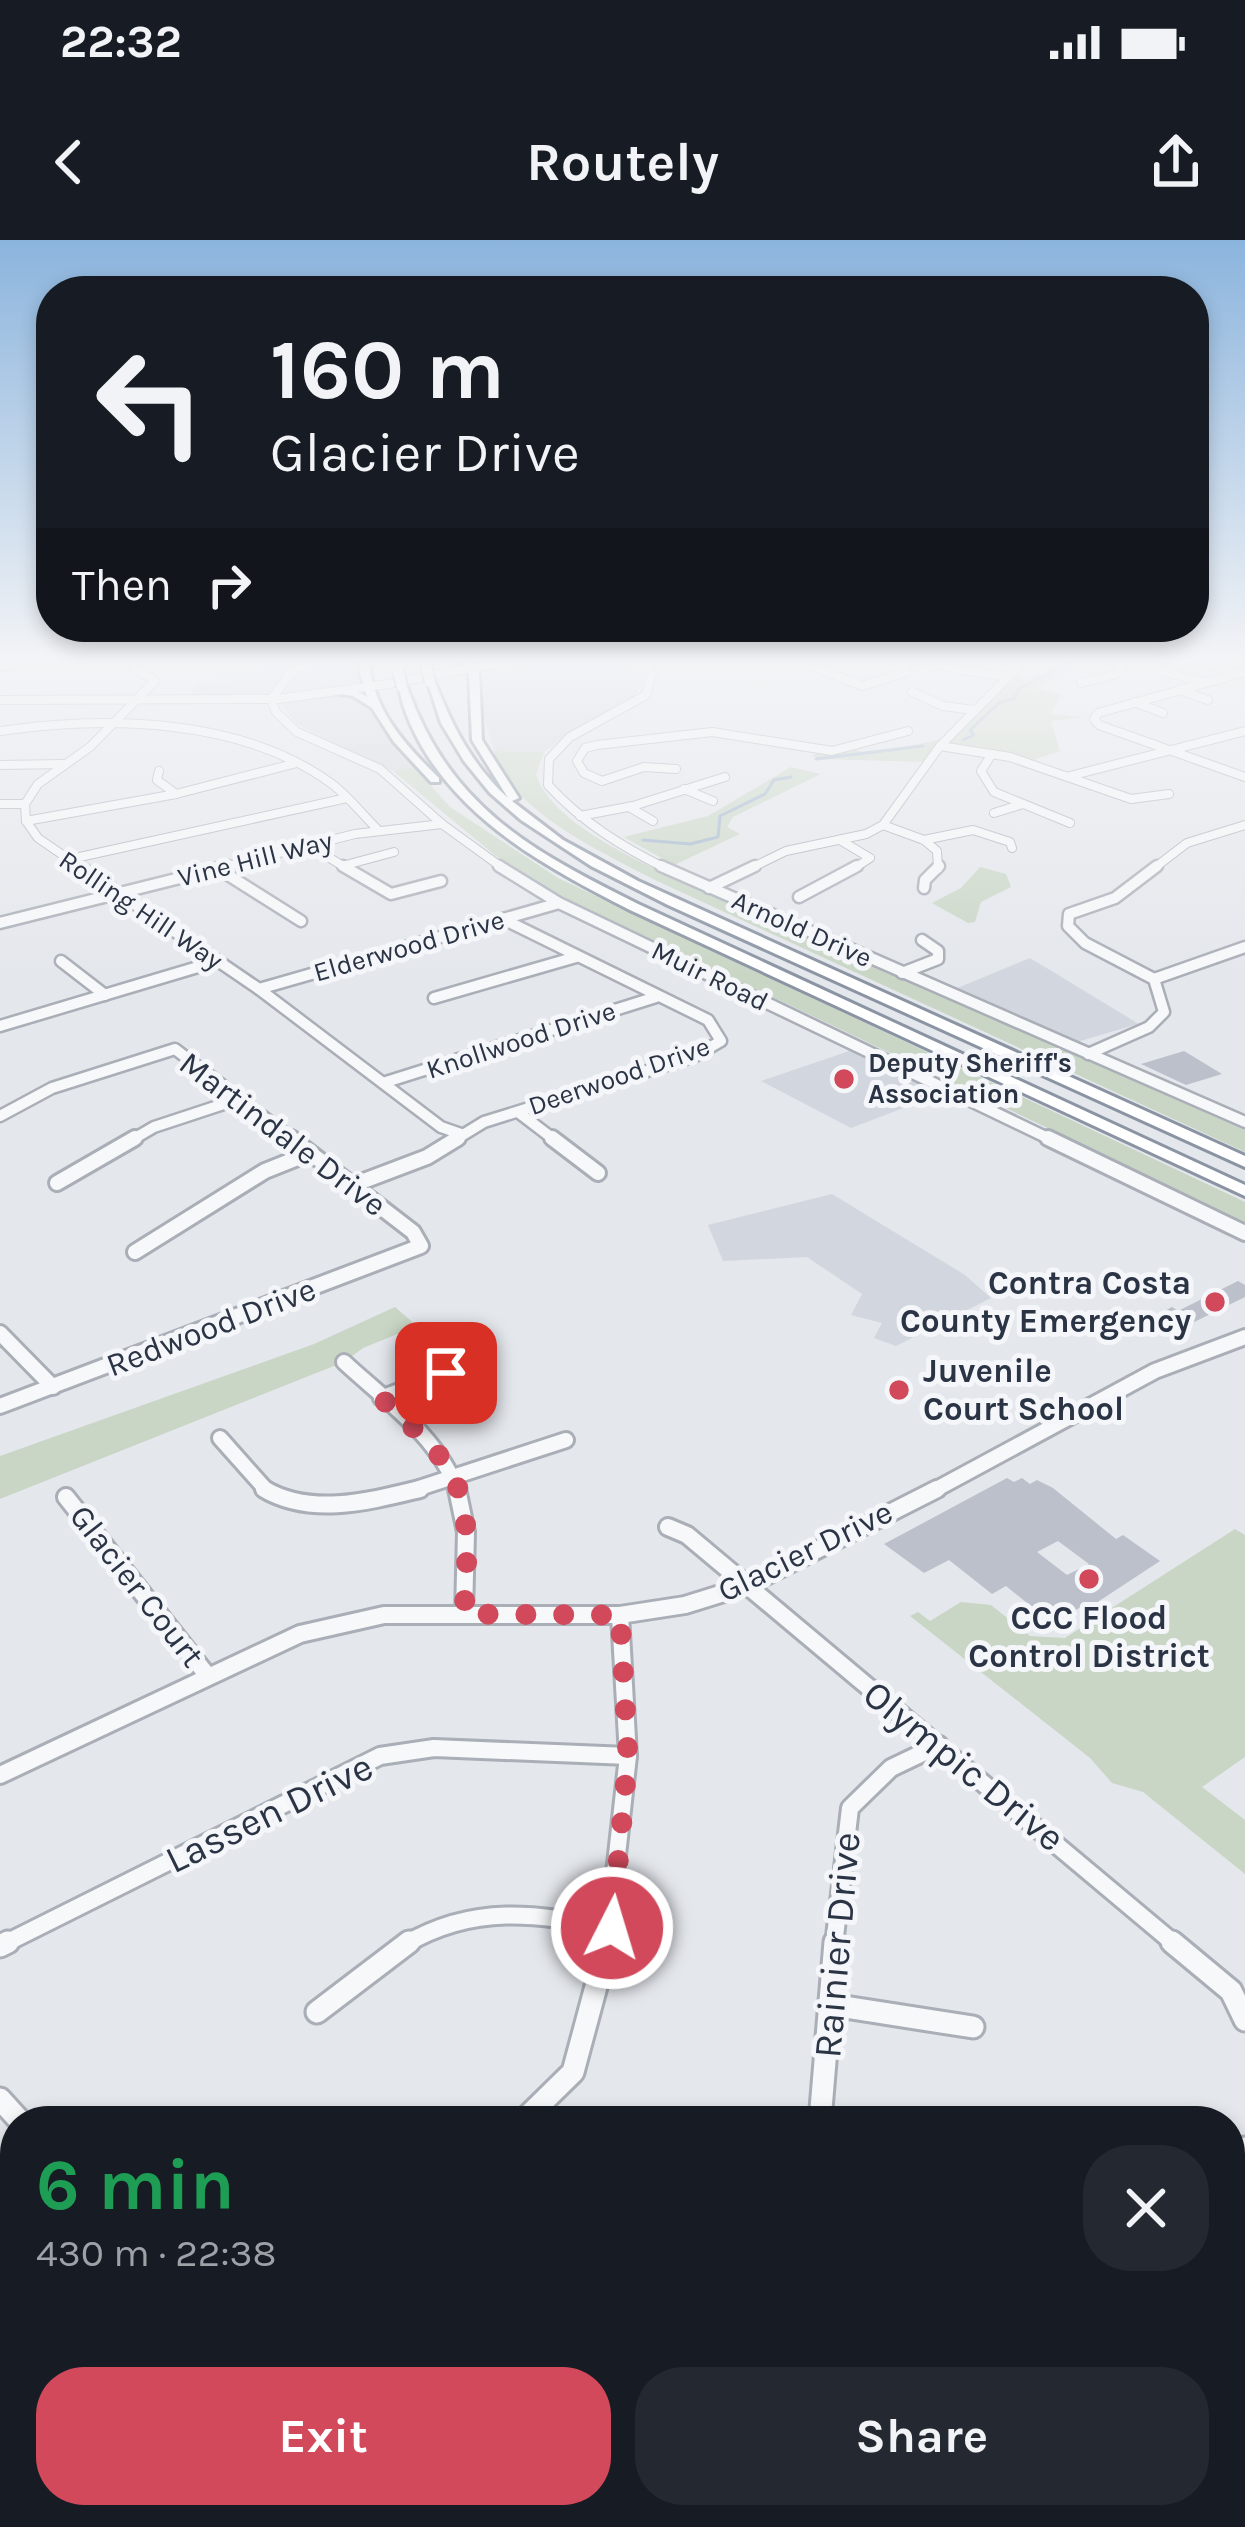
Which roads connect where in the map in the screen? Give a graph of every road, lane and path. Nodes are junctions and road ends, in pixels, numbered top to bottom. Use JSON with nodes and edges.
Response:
{"nodes":[{"id":1,"x":290,"y":763,"type":"edge"},
{"id":2,"x":366,"y":763,"type":"edge"},
{"id":3,"x":418,"y":763,"type":"edge"},
{"id":4,"x":437,"y":763,"type":"edge"},
{"id":5,"x":470,"y":763,"type":"edge"},
{"id":6,"x":491,"y":763,"type":"edge"},
{"id":7,"x":548,"y":763,"type":"edge"},
{"id":8,"x":579,"y":763,"type":"edge"},
{"id":9,"x":928,"y":763,"type":"edge"},
{"id":10,"x":986,"y":763,"type":"edge"},
{"id":11,"x":1021,"y":763,"type":"edge"},
{"id":12,"x":1125,"y":763,"type":"edge"},
{"id":13,"x":1205,"y":763,"type":"edge"},
{"id":14,"x":64,"y":764,"type":"joint"},
{"id":15,"x":293,"y":764,"type":"junction"},
{"id":16,"x":0,"y":765,"type":"edge"},
{"id":17,"x":676,"y":769,"type":"dead end"},
{"id":18,"x":159,"y":771,"type":"dead end"},
{"id":19,"x":1068,"y":777,"type":"junction"},
{"id":20,"x":1245,"y":777,"type":"edge"},
{"id":21,"x":725,"y":778,"type":"dead end"},
{"id":22,"x":683,"y":789,"type":"junction"},
{"id":23,"x":176,"y":794,"type":"junction"},
{"id":24,"x":1169,"y":794,"type":"dead end"},
{"id":25,"x":347,"y":798,"type":"junction"},
{"id":26,"x":465,"y":798,"type":"junction"},
{"id":27,"x":713,"y":801,"type":"dead end"},
{"id":28,"x":0,"y":804,"type":"edge"},
{"id":29,"x":25,"y":804,"type":"junction"},
{"id":30,"x":1024,"y":804,"type":"junction"},
{"id":31,"x":629,"y":807,"type":"junction"},
{"id":32,"x":994,"y":813,"type":"dead end"},
{"id":33,"x":580,"y":816,"type":"junction"},
{"id":34,"x":526,"y":818,"type":"junction"},
{"id":35,"x":26,"y":820,"type":"junction"},
{"id":36,"x":652,"y":820,"type":"dead end"},
{"id":37,"x":1070,"y":823,"type":"dead end"},
{"id":38,"x":442,"y":824,"type":"junction"},
{"id":39,"x":883,"y":825,"type":"junction"},
{"id":40,"x":1245,"y":825,"type":"edge"},
{"id":41,"x":377,"y":830,"type":"junction"},
{"id":42,"x":840,"y":840,"type":"junction"},
{"id":43,"x":924,"y":840,"type":"junction"},
{"id":44,"x":308,"y":845,"type":"junction"},
{"id":45,"x":1012,"y":848,"type":"dead end"},
{"id":46,"x":394,"y":852,"type":"dead end"},
{"id":47,"x":66,"y":860,"type":"junction"},
{"id":48,"x":342,"y":866,"type":"junction"},
{"id":49,"x":217,"y":868,"type":"junction"},
{"id":50,"x":441,"y":881,"type":"dead end"},
{"id":51,"x":710,"y":888,"type":"junction"},
{"id":52,"x":924,"y":888,"type":"dead end"},
{"id":53,"x":118,"y":895,"type":"junction"},
{"id":54,"x":799,"y":897,"type":"dead end"},
{"id":55,"x":559,"y":903,"type":"junction"},
{"id":56,"x":503,"y":919,"type":"junction"},
{"id":57,"x":302,"y":921,"type":"dead end"},
{"id":58,"x":0,"y":923,"type":"edge"},
{"id":59,"x":922,"y":940,"type":"dead end"},
{"id":60,"x":1245,"y":947,"type":"edge"},
{"id":61,"x":576,"y":956,"type":"junction"},
{"id":62,"x":61,"y":961,"type":"dead end"},
{"id":63,"x":218,"y":962,"type":"junction"},
{"id":64,"x":902,"y":973,"type":"junction"},
{"id":65,"x":1154,"y":979,"type":"junction"},
{"id":66,"x":259,"y":989,"type":"junction"},
{"id":67,"x":105,"y":995,"type":"junction"},
{"id":68,"x":656,"y":997,"type":"junction"},
{"id":69,"x":434,"y":998,"type":"dead end"},
{"id":70,"x":0,"y":1025,"type":"edge"},
{"id":71,"x":1088,"y":1054,"type":"junction"},
{"id":72,"x":386,"y":1082,"type":"junction"},
{"id":73,"x":242,"y":1098,"type":"junction"},
{"id":74,"x":518,"y":1112,"type":"junction"},
{"id":75,"x":0,"y":1116,"type":"edge"},
{"id":76,"x":1245,"y":1122,"type":"edge"},
{"id":77,"x":460,"y":1134,"type":"junction"},
{"id":78,"x":310,"y":1153,"type":"junction"},
{"id":79,"x":1245,"y":1162,"type":"edge"},
{"id":80,"x":598,"y":1173,"type":"dead end"},
{"id":81,"x":57,"y":1183,"type":"dead end"},
{"id":82,"x":353,"y":1185,"type":"junction"},
{"id":83,"x":1245,"y":1191,"type":"edge"},
{"id":84,"x":1245,"y":1233,"type":"edge"},
{"id":85,"x":421,"y":1246,"type":"joint"},
{"id":86,"x":135,"y":1252,"type":"dead end"},
{"id":87,"x":0,"y":1333,"type":"edge"},
{"id":88,"x":1245,"y":1337,"type":"edge"},
{"id":89,"x":478,"y":1360,"type":"dead end"},
{"id":90,"x":344,"y":1362,"type":"dead end"},
{"id":91,"x":53,"y":1388,"type":"junction"},
{"id":92,"x":381,"y":1398,"type":"junction"},
{"id":93,"x":0,"y":1406,"type":"edge"},
{"id":94,"x":220,"y":1438,"type":"dead end"},
{"id":95,"x":566,"y":1440,"type":"dead end"},
{"id":96,"x":455,"y":1482,"type":"junction"},
{"id":97,"x":66,"y":1497,"type":"dead end"},
{"id":98,"x":668,"y":1527,"type":"dead end"},
{"id":99,"x":746,"y":1586,"type":"junction"},
{"id":100,"x":464,"y":1614,"type":"junction"},
{"id":101,"x":620,"y":1615,"type":"junction"},
{"id":102,"x":207,"y":1676,"type":"junction"},
{"id":103,"x":939,"y":1744,"type":"junction"},
{"id":104,"x":628,"y":1756,"type":"junction"},
{"id":105,"x":3,"y":1767,"type":"edge"},
{"id":106,"x":612,"y":1928,"type":"junction"},
{"id":107,"x":0,"y":1946,"type":"edge"},
{"id":108,"x":832,"y":2006,"type":"junction"},
{"id":109,"x":316,"y":2012,"type":"dead end"},
{"id":110,"x":1245,"y":2020,"type":"edge"},
{"id":111,"x":974,"y":2027,"type":"dead end"},
{"id":112,"x":538,"y":2106,"type":"edge"},
{"id":113,"x":822,"y":2106,"type":"edge"}],
"edges":[{"from":1,"to":15,"type":"street"},
{"from":2,"to":38,"type":"street","name":"Muir Road"},
{"from":3,"to":26,"type":"highway"},
{"from":4,"to":26,"type":"highway","bridge":true},
{"from":5,"to":34,"type":"highway","bridge":true},
{"from":6,"to":34,"type":"highway"},
{"from":7,"to":33,"type":"street","name":"Arnold Drive"},
{"from":8,"to":17,"type":"street"},
{"from":9,"to":39,"type":"street"},
{"from":10,"to":30,"type":"street"},
{"from":11,"to":19,"type":"street"},
{"from":12,"to":19,"type":"street"},
{"from":13,"to":20,"type":"street"},
{"from":14,"to":16,"type":"street"},
{"from":14,"to":29,"type":"street"},
{"from":15,"to":23,"type":"street"},
{"from":15,"to":25,"type":"street"},
{"from":18,"to":23,"type":"street"},
{"from":19,"to":24,"type":"street"},
{"from":21,"to":22,"type":"street"},
{"from":22,"to":27,"type":"street"},
{"from":22,"to":31,"type":"street"},
{"from":23,"to":35,"type":"street"},
{"from":25,"to":41,"type":"street"},
{"from":25,"to":47,"type":"street"},
{"from":26,"to":83,"type":"highway"},
{"from":28,"to":29,"type":"street"},
{"from":29,"to":35,"type":"street"},
{"from":30,"to":32,"type":"street"},
{"from":30,"to":37,"type":"street"},
{"from":31,"to":33,"type":"street"},
{"from":31,"to":36,"type":"street"},
{"from":33,"to":51,"type":"street","name":"Arnold Drive"},
{"from":34,"to":79,"type":"highway"},
{"from":35,"to":47,"type":"street","name":"Rolling Hill Way"},
{"from":38,"to":41,"type":"street","name":"Vine Hill Way"},
{"from":38,"to":55,"type":"street","name":"Muir Road"},
{"from":39,"to":42,"type":"street"},
{"from":39,"to":43,"type":"street"},
{"from":40,"to":65,"type":"street"},
{"from":41,"to":44,"type":"street","name":"Vine Hill Way"},
{"from":42,"to":51,"type":"street"},
{"from":42,"to":54,"type":"street"},
{"from":43,"to":45,"type":"street"},
{"from":43,"to":52,"type":"street"},
{"from":44,"to":48,"type":"street"},
{"from":44,"to":49,"type":"street","name":"Vine Hill Way"},
{"from":46,"to":48,"type":"street"},
{"from":47,"to":53,"type":"street","name":"Rolling Hill Way"},
{"from":48,"to":50,"type":"street"},
{"from":49,"to":53,"type":"street","name":"Vine Hill Way"},
{"from":49,"to":57,"type":"street"},
{"from":51,"to":64,"type":"street","name":"Arnold Drive"},
{"from":53,"to":58,"type":"street","name":"Vine Hill Way"},
{"from":53,"to":63,"type":"street","name":"Rolling Hill Way"},
{"from":55,"to":56,"type":"street","name":"Elderwood Drive"},
{"from":55,"to":84,"type":"street","name":"Muir Road"},
{"from":56,"to":61,"type":"street","name":"Deerwood Drive"},
{"from":56,"to":66,"type":"street","name":"Elderwood Drive"},
{"from":59,"to":64,"type":"street"},
{"from":60,"to":65,"type":"street"},
{"from":61,"to":68,"type":"street","name":"Deerwood Drive"},
{"from":61,"to":69,"type":"street"},
{"from":62,"to":67,"type":"street"},
{"from":63,"to":66,"type":"street","name":"Rolling Hill Way"},
{"from":63,"to":67,"type":"street"},
{"from":64,"to":71,"type":"street","name":"Arnold Drive"},
{"from":65,"to":71,"type":"street"},
{"from":66,"to":72,"type":"street","name":"Rolling Hill Way"},
{"from":67,"to":70,"type":"street"},
{"from":68,"to":72,"type":"street","name":"Knollwood Drive"},
{"from":68,"to":74,"type":"street","name":"Deerwood Drive"},
{"from":71,"to":76,"type":"street","name":"Arnold Drive"},
{"from":72,"to":77,"type":"street","name":"Rolling Hill Way"},
{"from":73,"to":75,"type":"street","name":"Martindale Drive"},
{"from":73,"to":78,"type":"street","name":"Martindale Drive"},
{"from":73,"to":81,"type":"street"},
{"from":74,"to":77,"type":"street","name":"Deerwood Drive"},
{"from":74,"to":80,"type":"street"},
{"from":77,"to":82,"type":"street","name":"Deerwood Drive"},
{"from":78,"to":82,"type":"street","name":"Martindale Drive"},
{"from":78,"to":86,"type":"street"},
{"from":82,"to":85,"type":"street","name":"Martindale Drive"},
{"from":85,"to":91,"type":"street","name":"Redwood Drive"},
{"from":87,"to":91,"type":"street"},
{"from":88,"to":99,"type":"street","name":"Glacier Drive"},
{"from":89,"to":92,"type":"street"},
{"from":90,"to":92,"type":"street"},
{"from":91,"to":93,"type":"street","name":"Redwood Drive"},
{"from":92,"to":96,"type":"street"},
{"from":94,"to":96,"type":"street"},
{"from":95,"to":96,"type":"street"},
{"from":96,"to":100,"type":"street"},
{"from":97,"to":102,"type":"street","name":"Glacier Court"},
{"from":98,"to":99,"type":"street","name":"Olympic Drive"},
{"from":99,"to":101,"type":"street","name":"Glacier Drive"},
{"from":99,"to":103,"type":"street","name":"Olympic Drive"},
{"from":100,"to":101,"type":"street","name":"Glacier Drive"},
{"from":100,"to":102,"type":"street","name":"Glacier Drive"},
{"from":101,"to":104,"type":"street"},
{"from":102,"to":105,"type":"street","name":"Glacier Drive"},
{"from":103,"to":108,"type":"street","name":"Rainier Drive"},
{"from":103,"to":110,"type":"street","name":"Olympic Drive"},
{"from":104,"to":106,"type":"street"},
{"from":104,"to":107,"type":"street","name":"Lassen Drive"},
{"from":106,"to":109,"type":"street"},
{"from":106,"to":112,"type":"street"},
{"from":108,"to":111,"type":"street"},
{"from":108,"to":113,"type":"street","name":"Rainier Drive"}]}
